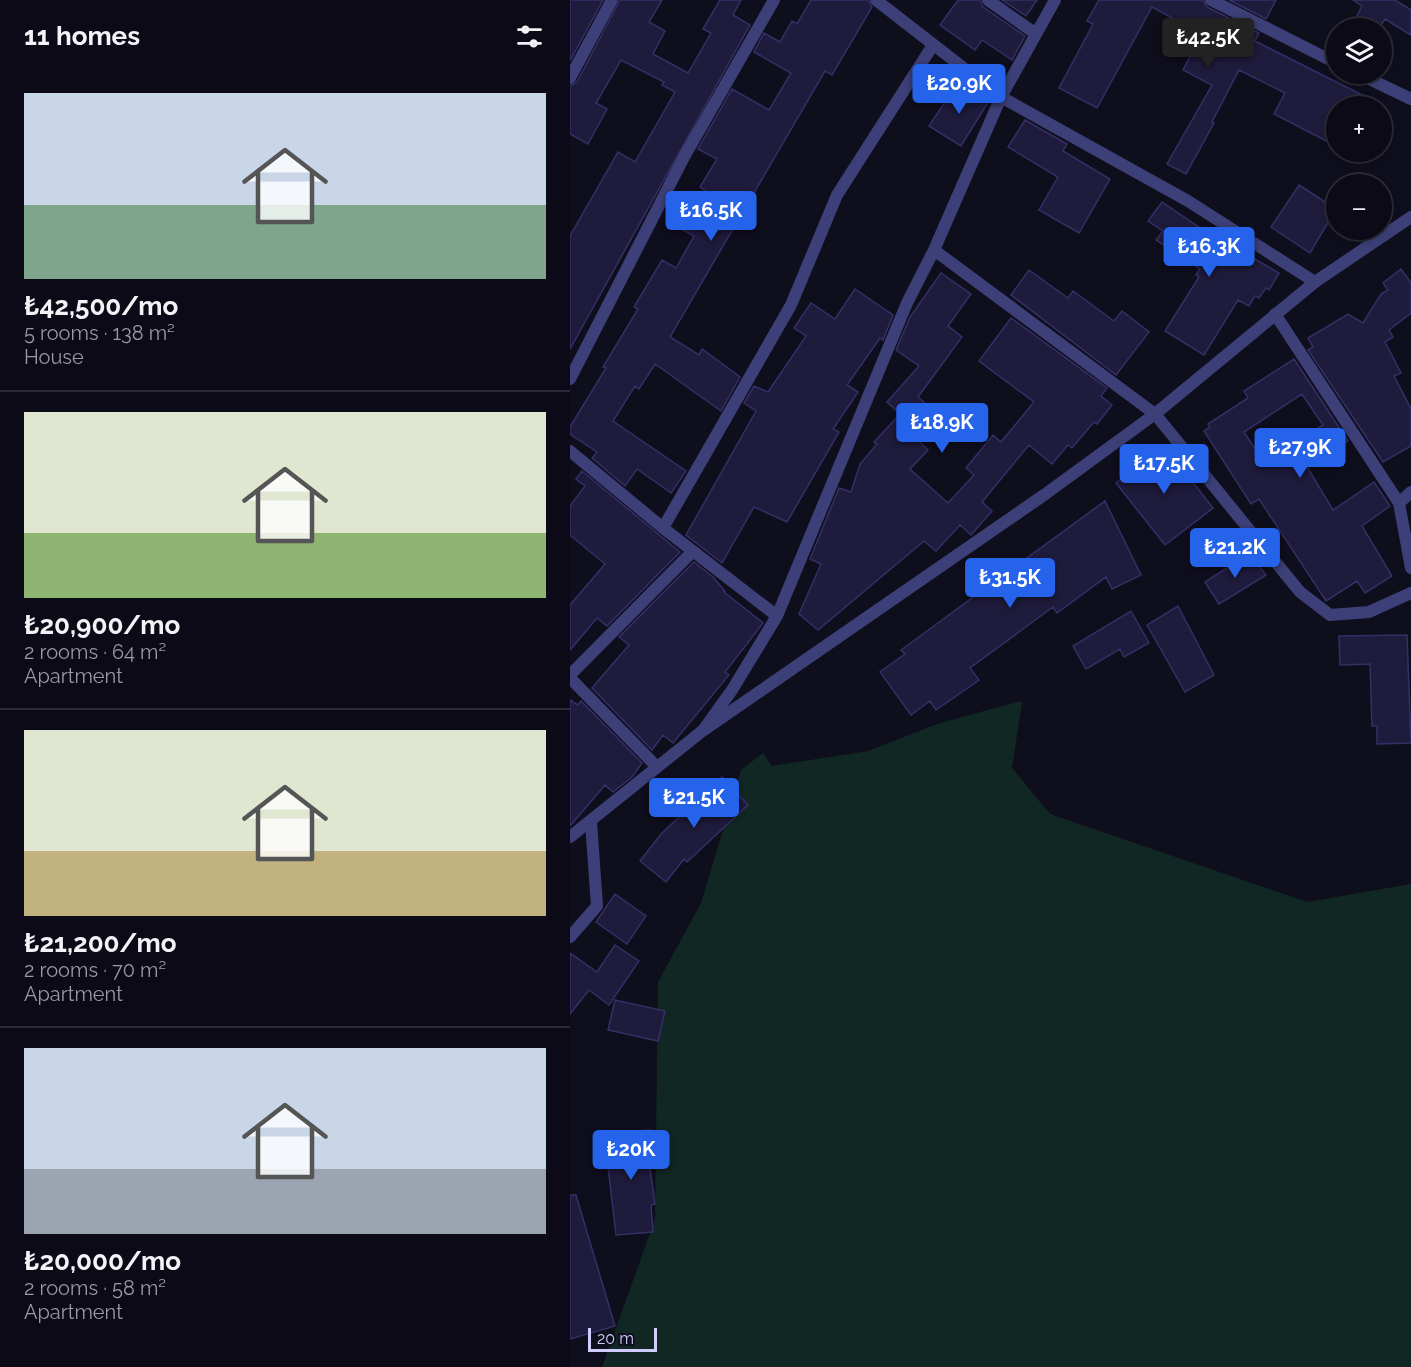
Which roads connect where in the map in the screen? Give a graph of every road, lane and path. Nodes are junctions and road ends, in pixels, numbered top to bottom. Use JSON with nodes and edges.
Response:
{"nodes":[{"id":1,"x":612,"y":0,"type":"edge"},
{"id":2,"x":774,"y":0,"type":"edge"},
{"id":3,"x":876,"y":0,"type":"edge"},
{"id":4,"x":988,"y":0,"type":"edge"},
{"id":5,"x":1055,"y":0,"type":"edge"},
{"id":6,"x":1211,"y":0,"type":"edge"},
{"id":7,"x":1036,"y":34,"type":"junction"},
{"id":8,"x":933,"y":45,"type":"junction"},
{"id":9,"x":1326,"y":58,"type":"edge"},
{"id":10,"x":570,"y":78,"type":"edge"},
{"id":11,"x":1380,"y":84,"type":"edge"},
{"id":12,"x":1000,"y":97,"type":"junction"},
{"id":13,"x":1411,"y":99,"type":"edge"},
{"id":14,"x":1411,"y":217,"type":"edge"},
{"id":15,"x":934,"y":250,"type":"junction"},
{"id":16,"x":1315,"y":282,"type":"junction"},
{"id":17,"x":1275,"y":314,"type":"junction"},
{"id":18,"x":570,"y":379,"type":"edge"},
{"id":19,"x":1155,"y":414,"type":"junction"},
{"id":20,"x":570,"y":451,"type":"edge"},
{"id":21,"x":1411,"y":492,"type":"edge"},
{"id":22,"x":1399,"y":503,"type":"junction"},
{"id":23,"x":663,"y":528,"type":"junction"},
{"id":24,"x":693,"y":551,"type":"junction"},
{"id":25,"x":1411,"y":568,"type":"edge"},
{"id":26,"x":1411,"y":593,"type":"edge"},
{"id":27,"x":777,"y":616,"type":"junction"},
{"id":28,"x":570,"y":676,"type":"edge"},
{"id":29,"x":701,"y":732,"type":"junction"},
{"id":30,"x":657,"y":767,"type":"junction"},
{"id":31,"x":591,"y":822,"type":"junction"},
{"id":32,"x":570,"y":837,"type":"edge"},
{"id":33,"x":570,"y":937,"type":"edge"}],
"edges":[{"from":1,"to":10,"type":"street"},
{"from":2,"to":18,"type":"street"},
{"from":3,"to":8,"type":"street"},
{"from":4,"to":7,"type":"street"},
{"from":5,"to":7,"type":"street"},
{"from":6,"to":9,"type":"street"},
{"from":7,"to":12,"type":"street"},
{"from":8,"to":12,"type":"street"},
{"from":8,"to":23,"type":"street"},
{"from":11,"to":13,"type":"street"},
{"from":12,"to":15,"type":"street"},
{"from":12,"to":16,"type":"street"},
{"from":14,"to":16,"type":"street"},
{"from":15,"to":19,"type":"street"},
{"from":15,"to":27,"type":"street"},
{"from":16,"to":17,"type":"street"},
{"from":17,"to":19,"type":"street"},
{"from":17,"to":22,"type":"street"},
{"from":19,"to":26,"type":"street"},
{"from":19,"to":29,"type":"street"},
{"from":20,"to":23,"type":"street"},
{"from":21,"to":22,"type":"street"},
{"from":22,"to":25,"type":"street"},
{"from":23,"to":24,"type":"street"},
{"from":24,"to":27,"type":"street"},
{"from":24,"to":28,"type":"street"},
{"from":27,"to":29,"type":"street"},
{"from":28,"to":30,"type":"street"},
{"from":29,"to":30,"type":"street"},
{"from":30,"to":31,"type":"street"},
{"from":31,"to":32,"type":"street"},
{"from":31,"to":33,"type":"street"}]}
